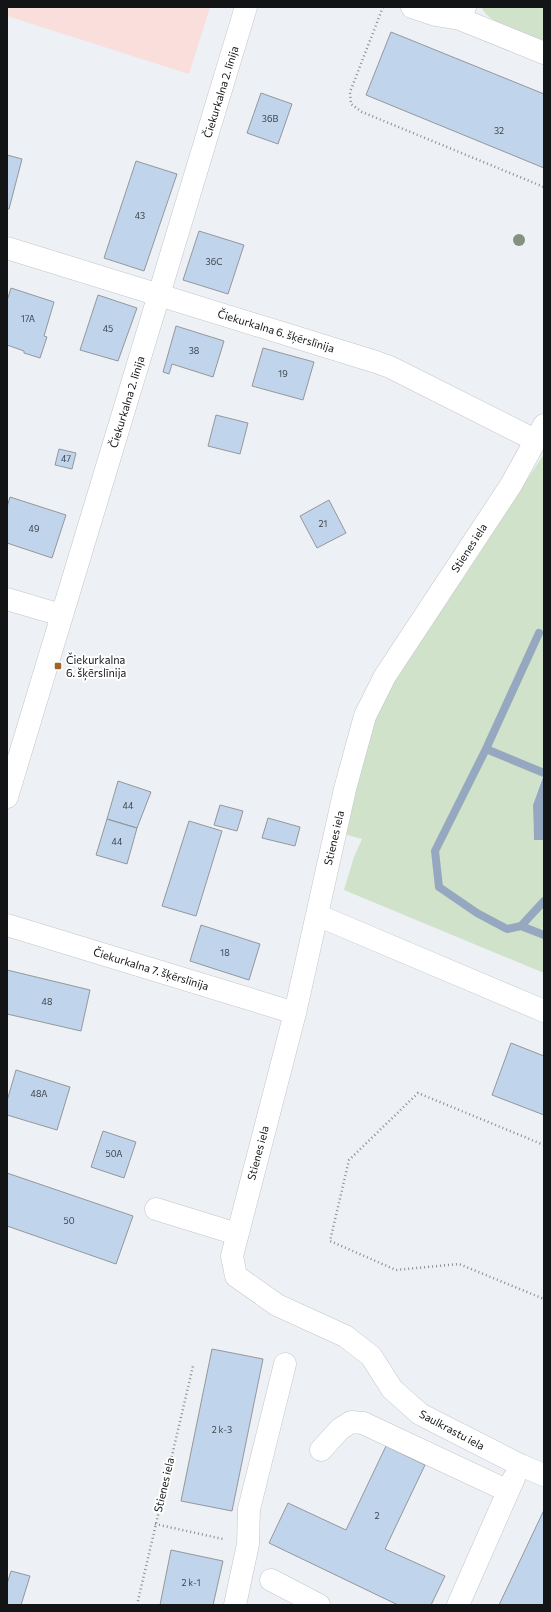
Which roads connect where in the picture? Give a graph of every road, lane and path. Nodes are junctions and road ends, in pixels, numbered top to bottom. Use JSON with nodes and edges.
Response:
{"nodes":[{"id":1,"x":246,"y":7,"type":"edge"},
{"id":2,"x":383,"y":7,"type":"edge"},
{"id":3,"x":412,"y":7,"type":"edge"},
{"id":4,"x":462,"y":13,"type":"edge"},
{"id":5,"x":544,"y":54,"type":"edge"},
{"id":6,"x":544,"y":187,"type":"edge"},
{"id":7,"x":7,"y":248,"type":"edge"},
{"id":8,"x":159,"y":295,"type":"junction"},
{"id":9,"x":539,"y":433,"type":"edge"},
{"id":10,"x":7,"y":600,"type":"edge"},
{"id":11,"x":61,"y":615,"type":"junction"},
{"id":12,"x":7,"y":797,"type":"edge"},
{"id":13,"x":317,"y":915,"type":"junction"},
{"id":14,"x":7,"y":924,"type":"edge"},
{"id":15,"x":544,"y":1011,"type":"edge"},
{"id":16,"x":295,"y":1013,"type":"junction"},
{"id":17,"x":544,"y":1145,"type":"edge"},
{"id":18,"x":156,"y":1209,"type":"dead end"},
{"id":19,"x":237,"y":1234,"type":"junction"},
{"id":20,"x":236,"y":1276,"type":"joint"},
{"id":21,"x":544,"y":1299,"type":"edge"},
{"id":22,"x":285,"y":1364,"type":"dead end"},
{"id":23,"x":192,"y":1366,"type":"dead end"},
{"id":24,"x":321,"y":1450,"type":"dead end"},
{"id":25,"x":520,"y":1465,"type":"junction"},
{"id":26,"x":544,"y":1475,"type":"edge"},
{"id":27,"x":508,"y":1491,"type":"junction"},
{"id":28,"x":155,"y":1524,"type":"junction"},
{"id":29,"x":248,"y":1544,"type":"junction"},
{"id":30,"x":271,"y":1580,"type":"dead end"},
{"id":31,"x":137,"y":1605,"type":"edge"},
{"id":32,"x":235,"y":1605,"type":"edge"},
{"id":33,"x":320,"y":1605,"type":"edge"},
{"id":34,"x":458,"y":1605,"type":"edge"}],
"edges":[{"from":1,"to":8,"type":"street","name":"Čiekurkalna 2. līnija"},
{"from":2,"to":6,"type":"path"},
{"from":3,"to":4,"type":"street"},
{"from":4,"to":5,"type":"street"},
{"from":7,"to":8,"type":"street","name":"Čiekurkalna 6. šķērslīnija"},
{"from":8,"to":9,"type":"street","name":"Čiekurkalna 6. šķērslīnija"},
{"from":8,"to":11,"type":"street","name":"Čiekurkalna 2. līnija"},
{"from":9,"to":13,"type":"street","name":"Stienes iela"},
{"from":10,"to":11,"type":"street"},
{"from":11,"to":12,"type":"street","name":"Čiekurkalna 2. līnija"},
{"from":13,"to":15,"type":"street"},
{"from":13,"to":16,"type":"street","name":"Stienes iela"},
{"from":14,"to":16,"type":"street","name":"Čiekurkalna 7. šķērslīnija"},
{"from":16,"to":19,"type":"street","name":"Stienes iela"},
{"from":17,"to":21,"type":"path"},
{"from":18,"to":19,"type":"street"},
{"from":19,"to":20,"type":"street","name":"Stienes iela"},
{"from":20,"to":25,"type":"street","name":"Saulkrastu iela"},
{"from":22,"to":29,"type":"street"},
{"from":23,"to":28,"type":"path","name":"Stienes iela"},
{"from":24,"to":27,"type":"street"},
{"from":25,"to":26,"type":"street","name":"Saulkrastu iela"},
{"from":25,"to":27,"type":"street"},
{"from":27,"to":34,"type":"street"},
{"from":28,"to":29,"type":"path"},
{"from":28,"to":31,"type":"path","name":"Stienes iela"},
{"from":29,"to":32,"type":"street"},
{"from":30,"to":33,"type":"street"}]}
